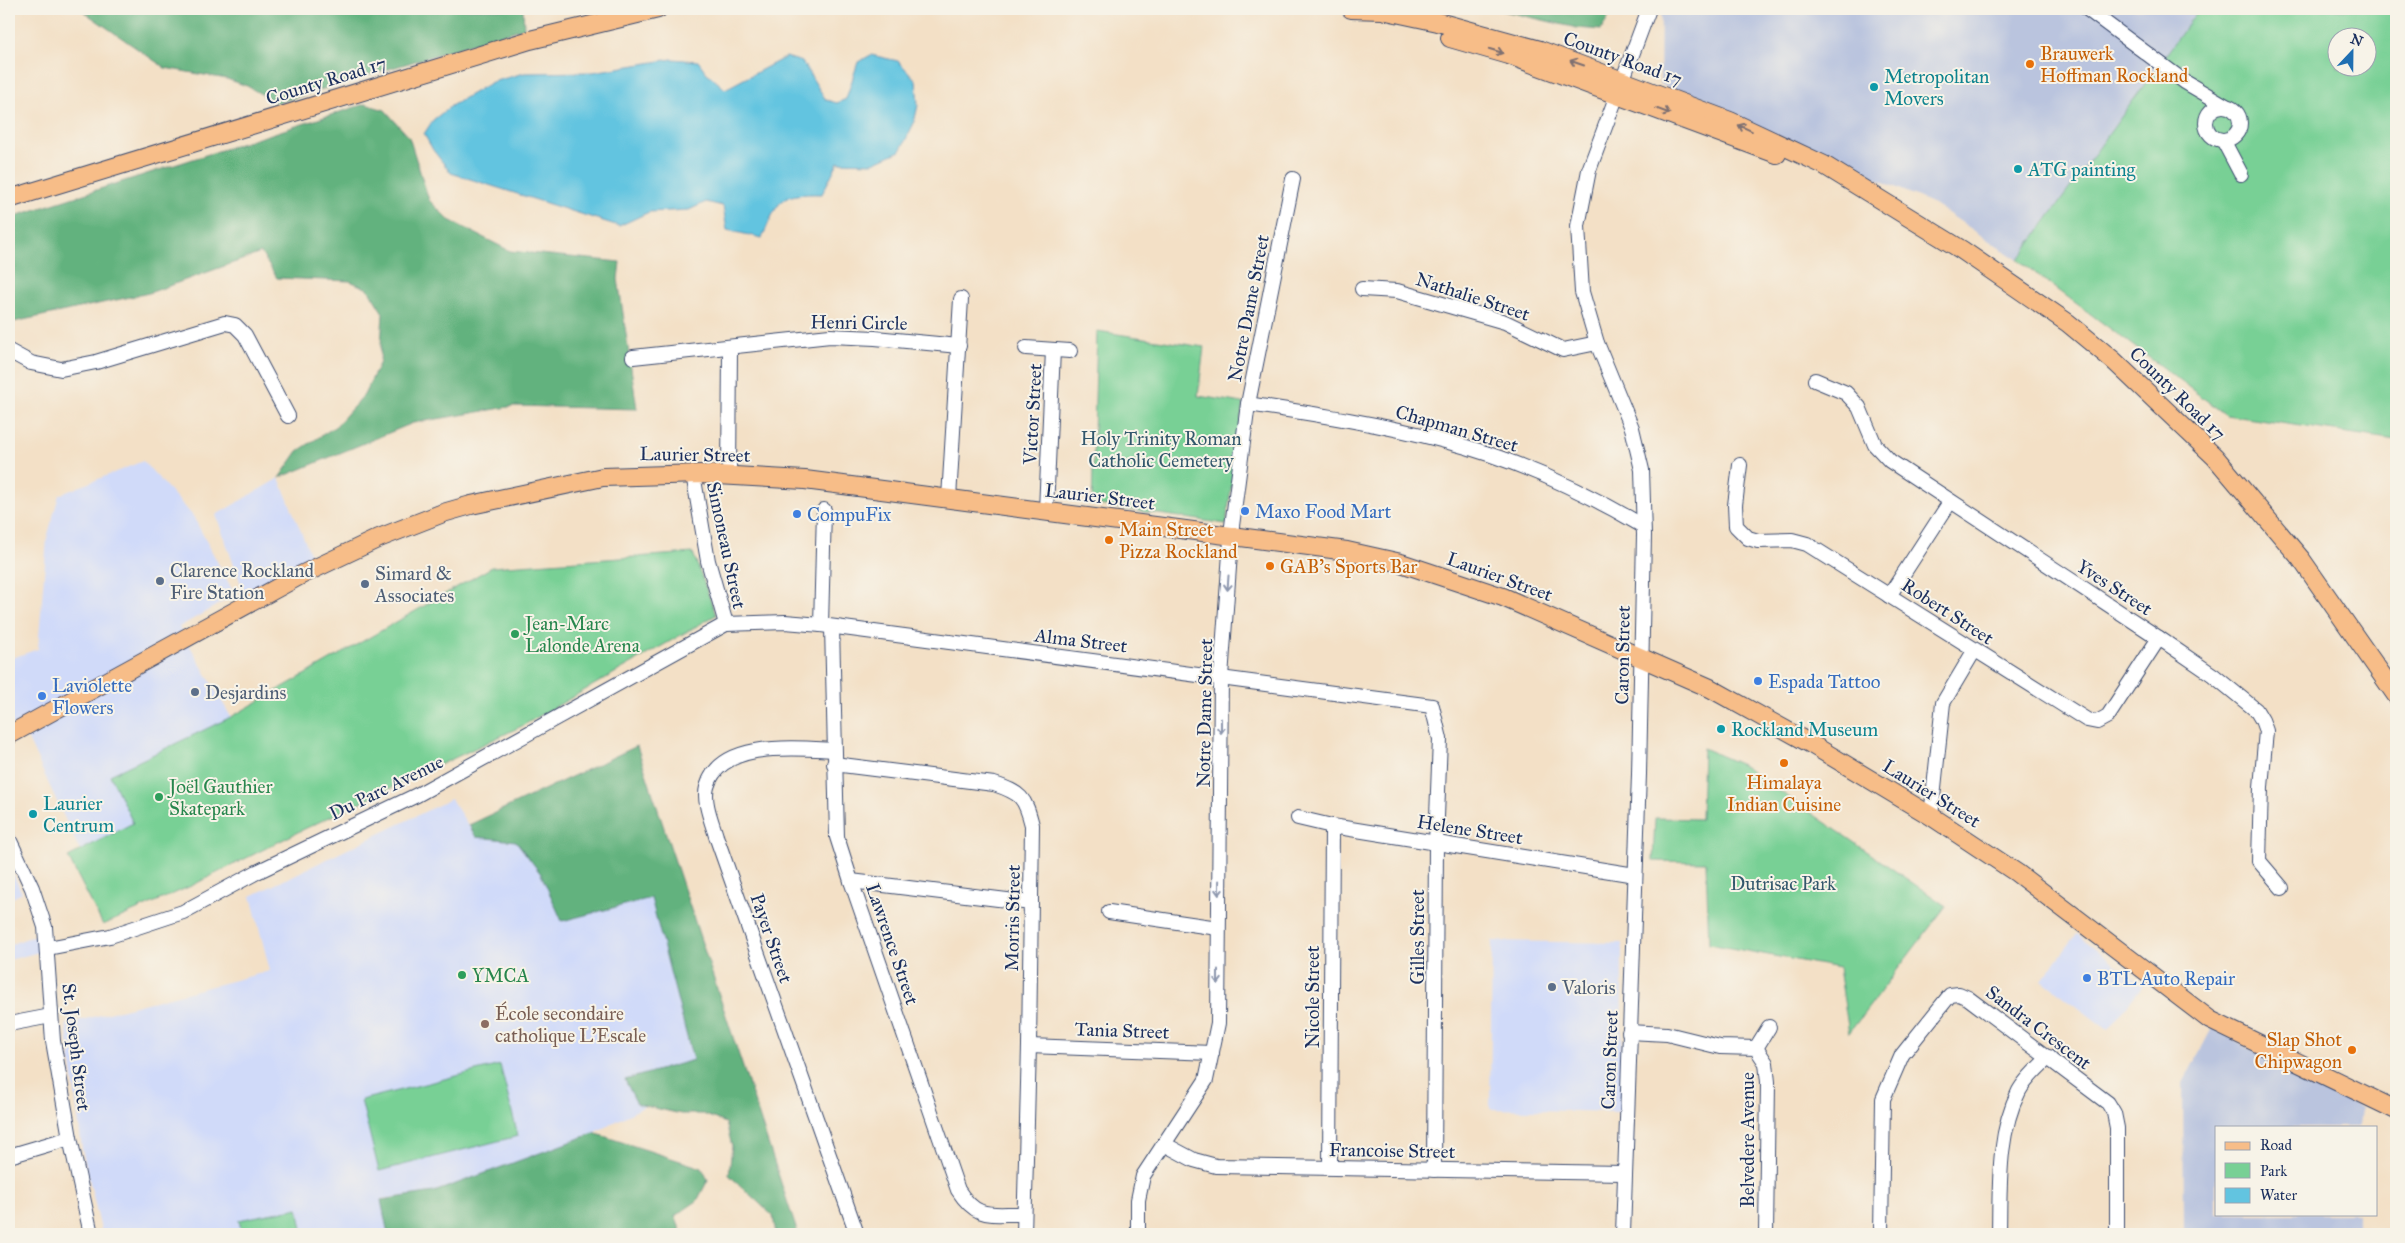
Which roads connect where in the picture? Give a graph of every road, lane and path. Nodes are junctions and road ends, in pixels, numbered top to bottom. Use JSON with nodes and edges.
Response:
{"nodes":[{"id":1,"x":658,"y":9,"type":"edge"},
{"id":2,"x":1349,"y":9,"type":"edge"},
{"id":3,"x":1650,"y":9,"type":"edge"},
{"id":4,"x":2087,"y":9,"type":"edge"},
{"id":5,"x":610,"y":14,"type":"edge"},
{"id":6,"x":2185,"y":82,"type":"junction"},
{"id":7,"x":1620,"y":87,"type":"junction"},
{"id":8,"x":2226,"y":106,"type":"junction"},
{"id":9,"x":2207,"y":116,"type":"junction"},
{"id":10,"x":2238,"y":132,"type":"junction"},
{"id":11,"x":2223,"y":140,"type":"junction"},
{"id":12,"x":1293,"y":178,"type":"dead end"},
{"id":13,"x":9,"y":199,"type":"edge"},
{"id":14,"x":1362,"y":289,"type":"dead end"},
{"id":15,"x":961,"y":299,"type":"dead end"},
{"id":16,"x":1597,"y":343,"type":"junction"},
{"id":17,"x":959,"y":346,"type":"junction"},
{"id":18,"x":1026,"y":348,"type":"dead end"},
{"id":19,"x":730,"y":349,"type":"junction"},
{"id":20,"x":1053,"y":350,"type":"junction"},
{"id":21,"x":9,"y":351,"type":"edge"},
{"id":22,"x":1070,"y":351,"type":"dead end"},
{"id":23,"x":633,"y":357,"type":"dead end"},
{"id":24,"x":1815,"y":380,"type":"dead end"},
{"id":25,"x":1248,"y":404,"type":"junction"},
{"id":26,"x":288,"y":416,"type":"dead end"},
{"id":27,"x":1740,"y":465,"type":"dead end"},
{"id":28,"x":693,"y":474,"type":"junction"},
{"id":29,"x":729,"y":475,"type":"junction"},
{"id":30,"x":949,"y":498,"type":"junction"},
{"id":31,"x":1950,"y":502,"type":"junction"},
{"id":32,"x":824,"y":510,"type":"dead end"},
{"id":33,"x":1046,"y":510,"type":"junction"},
{"id":34,"x":1643,"y":526,"type":"junction"},
{"id":35,"x":1231,"y":535,"type":"junction"},
{"id":36,"x":1889,"y":596,"type":"junction"},
{"id":37,"x":726,"y":624,"type":"junction"},
{"id":38,"x":826,"y":626,"type":"junction"},
{"id":39,"x":2159,"y":638,"type":"junction"},
{"id":40,"x":1974,"y":651,"type":"junction"},
{"id":41,"x":1640,"y":656,"type":"junction"},
{"id":42,"x":1221,"y":677,"type":"junction"},
{"id":43,"x":2396,"y":695,"type":"edge"},
{"id":44,"x":1432,"y":706,"type":"joint"},
{"id":45,"x":9,"y":733,"type":"edge"},
{"id":46,"x":834,"y":757,"type":"junction"},
{"id":47,"x":1931,"y":816,"type":"junction"},
{"id":48,"x":1298,"y":818,"type":"dead end"},
{"id":49,"x":1332,"y":826,"type":"junction"},
{"id":50,"x":9,"y":839,"type":"edge"},
{"id":51,"x":1436,"y":843,"type":"junction"},
{"id":52,"x":1636,"y":875,"type":"junction"},
{"id":53,"x":851,"y":881,"type":"junction"},
{"id":54,"x":2282,"y":888,"type":"dead end"},
{"id":55,"x":1031,"y":903,"type":"junction"},
{"id":56,"x":1110,"y":912,"type":"dead end"},
{"id":57,"x":1218,"y":928,"type":"junction"},
{"id":58,"x":48,"y":948,"type":"junction"},
{"id":59,"x":51,"y":1016,"type":"junction"},
{"id":60,"x":9,"y":1024,"type":"edge"},
{"id":61,"x":1769,"y":1027,"type":"dead end"},
{"id":62,"x":1629,"y":1032,"type":"junction"},
{"id":63,"x":1029,"y":1046,"type":"junction"},
{"id":64,"x":1756,"y":1048,"type":"junction"},
{"id":65,"x":1212,"y":1053,"type":"junction"},
{"id":66,"x":2049,"y":1057,"type":"junction"},
{"id":67,"x":2396,"y":1110,"type":"edge"},
{"id":68,"x":70,"y":1138,"type":"junction"},
{"id":69,"x":1164,"y":1144,"type":"junction"},
{"id":70,"x":9,"y":1156,"type":"edge"},
{"id":71,"x":1330,"y":1168,"type":"junction"},
{"id":72,"x":1434,"y":1170,"type":"junction"},
{"id":73,"x":1624,"y":1173,"type":"junction"},
{"id":74,"x":1024,"y":1214,"type":"junction"},
{"id":75,"x":91,"y":1234,"type":"edge"},
{"id":76,"x":857,"y":1234,"type":"edge"},
{"id":77,"x":1024,"y":1234,"type":"edge"},
{"id":78,"x":1138,"y":1234,"type":"edge"},
{"id":79,"x":1623,"y":1234,"type":"edge"},
{"id":80,"x":1766,"y":1234,"type":"edge"},
{"id":81,"x":1881,"y":1234,"type":"edge"},
{"id":82,"x":1999,"y":1234,"type":"edge"},
{"id":83,"x":2117,"y":1234,"type":"edge"}],
"edges":[{"from":1,"to":5,"type":"main road","name":"County Road 17"},
{"from":2,"to":7,"type":"main road","name":"County Road 17"},
{"from":3,"to":7,"type":"street","name":"Caron Street"},
{"from":4,"to":6,"type":"street"},
{"from":5,"to":13,"type":"main road","name":"County Road 17"},
{"from":6,"to":8,"type":"street"},
{"from":6,"to":9,"type":"street"},
{"from":7,"to":16,"type":"street","name":"Caron Street"},
{"from":7,"to":43,"type":"main road","name":"County Road 17"},
{"from":8,"to":9,"type":"street"},
{"from":8,"to":10,"type":"street"},
{"from":9,"to":11,"type":"street"},
{"from":10,"to":11,"type":"street"},
{"from":10,"to":11,"type":"street"},
{"from":12,"to":25,"type":"street","name":"Notre Dame Street"},
{"from":14,"to":16,"type":"street","name":"Nathalie Street"},
{"from":15,"to":17,"type":"street"},
{"from":16,"to":34,"type":"street","name":"Caron Street"},
{"from":17,"to":19,"type":"street","name":"Henri Circle"},
{"from":17,"to":30,"type":"street"},
{"from":18,"to":20,"type":"street","name":"Victor Street"},
{"from":19,"to":23,"type":"street","name":"Henri Circle"},
{"from":19,"to":29,"type":"street"},
{"from":20,"to":22,"type":"street","name":"Victor Street"},
{"from":20,"to":33,"type":"street","name":"Victor Street"},
{"from":21,"to":26,"type":"street"},
{"from":24,"to":31,"type":"street","name":"Yves Street"},
{"from":25,"to":34,"type":"street","name":"Chapman Street"},
{"from":25,"to":35,"type":"street","name":"Notre Dame Street"},
{"from":27,"to":36,"type":"street","name":"Robert Street"},
{"from":28,"to":29,"type":"main road","name":"Laurier Street"},
{"from":28,"to":37,"type":"street","name":"Simoneau Street"},
{"from":28,"to":45,"type":"main road","name":"Laurier Street"},
{"from":29,"to":30,"type":"main road","name":"Laurier Street"},
{"from":30,"to":33,"type":"main road","name":"Laurier Street"},
{"from":31,"to":36,"type":"street"},
{"from":31,"to":39,"type":"street","name":"Yves Street"},
{"from":32,"to":38,"type":"street","name":"Lawrence Street"},
{"from":33,"to":35,"type":"main road","name":"Laurier Street"},
{"from":34,"to":41,"type":"street","name":"Caron Street"},
{"from":35,"to":41,"type":"main road","name":"Laurier Street"},
{"from":35,"to":42,"type":"street","name":"Notre Dame Street","one_way":true},
{"from":36,"to":40,"type":"street","name":"Robert Street"},
{"from":37,"to":38,"type":"street","name":"Alma Street"},
{"from":37,"to":58,"type":"street","name":"Du Parc Avenue"},
{"from":38,"to":42,"type":"street","name":"Alma Street"},
{"from":38,"to":46,"type":"street","name":"Lawrence Street"},
{"from":39,"to":40,"type":"street","name":"Robert Street"},
{"from":39,"to":54,"type":"street","name":"Yves Street"},
{"from":40,"to":47,"type":"street"},
{"from":41,"to":47,"type":"main road","name":"Laurier Street"},
{"from":41,"to":52,"type":"street","name":"Caron Street"},
{"from":42,"to":44,"type":"street","name":"Alma Street"},
{"from":42,"to":57,"type":"street","name":"Notre Dame Street","one_way":true},
{"from":44,"to":51,"type":"street","name":"Gilles Street"},
{"from":46,"to":53,"type":"street","name":"Lawrence Street"},
{"from":46,"to":55,"type":"street","name":"Morris Street"},
{"from":46,"to":76,"type":"street","name":"Payer Street"},
{"from":47,"to":67,"type":"main road","name":"Laurier Street"},
{"from":48,"to":49,"type":"street","name":"Helene Street"},
{"from":49,"to":51,"type":"street","name":"Helene Street"},
{"from":49,"to":71,"type":"street","name":"Nicole Street"},
{"from":50,"to":58,"type":"street","name":"St. Joseph Street"},
{"from":51,"to":52,"type":"street","name":"Helene Street"},
{"from":51,"to":72,"type":"street","name":"Gilles Street"},
{"from":52,"to":62,"type":"street","name":"Caron Street"},
{"from":53,"to":55,"type":"street"},
{"from":53,"to":74,"type":"street","name":"Lawrence Street"},
{"from":55,"to":63,"type":"street","name":"Morris Street"},
{"from":56,"to":57,"type":"street"},
{"from":57,"to":65,"type":"street","name":"Notre Dame Street","one_way":true},
{"from":58,"to":59,"type":"street","name":"St. Joseph Street"},
{"from":59,"to":60,"type":"street"},
{"from":59,"to":68,"type":"street","name":"St. Joseph Street"},
{"from":61,"to":64,"type":"street","name":"Belvedere Avenue"},
{"from":62,"to":64,"type":"street","name":"Belvedere Avenue"},
{"from":62,"to":73,"type":"street","name":"Caron Street"},
{"from":63,"to":65,"type":"street","name":"Tania Street"},
{"from":63,"to":74,"type":"street","name":"Morris Street"},
{"from":64,"to":80,"type":"street","name":"Belvedere Avenue"},
{"from":65,"to":69,"type":"street","name":"Notre Dame Street"},
{"from":66,"to":81,"type":"street","name":"Sandra Crescent"},
{"from":66,"to":82,"type":"street"},
{"from":66,"to":83,"type":"street","name":"Sandra Crescent"},
{"from":68,"to":70,"type":"street"},
{"from":68,"to":75,"type":"street","name":"St. Joseph Street"},
{"from":69,"to":71,"type":"street","name":"Francoise Street"},
{"from":69,"to":78,"type":"street","name":"Notre Dame Street"},
{"from":71,"to":72,"type":"street","name":"Francoise Street"},
{"from":72,"to":73,"type":"street","name":"Francoise Street"},
{"from":73,"to":79,"type":"street","name":"Caron Street"},
{"from":74,"to":77,"type":"street","name":"Morris Street"}]}
